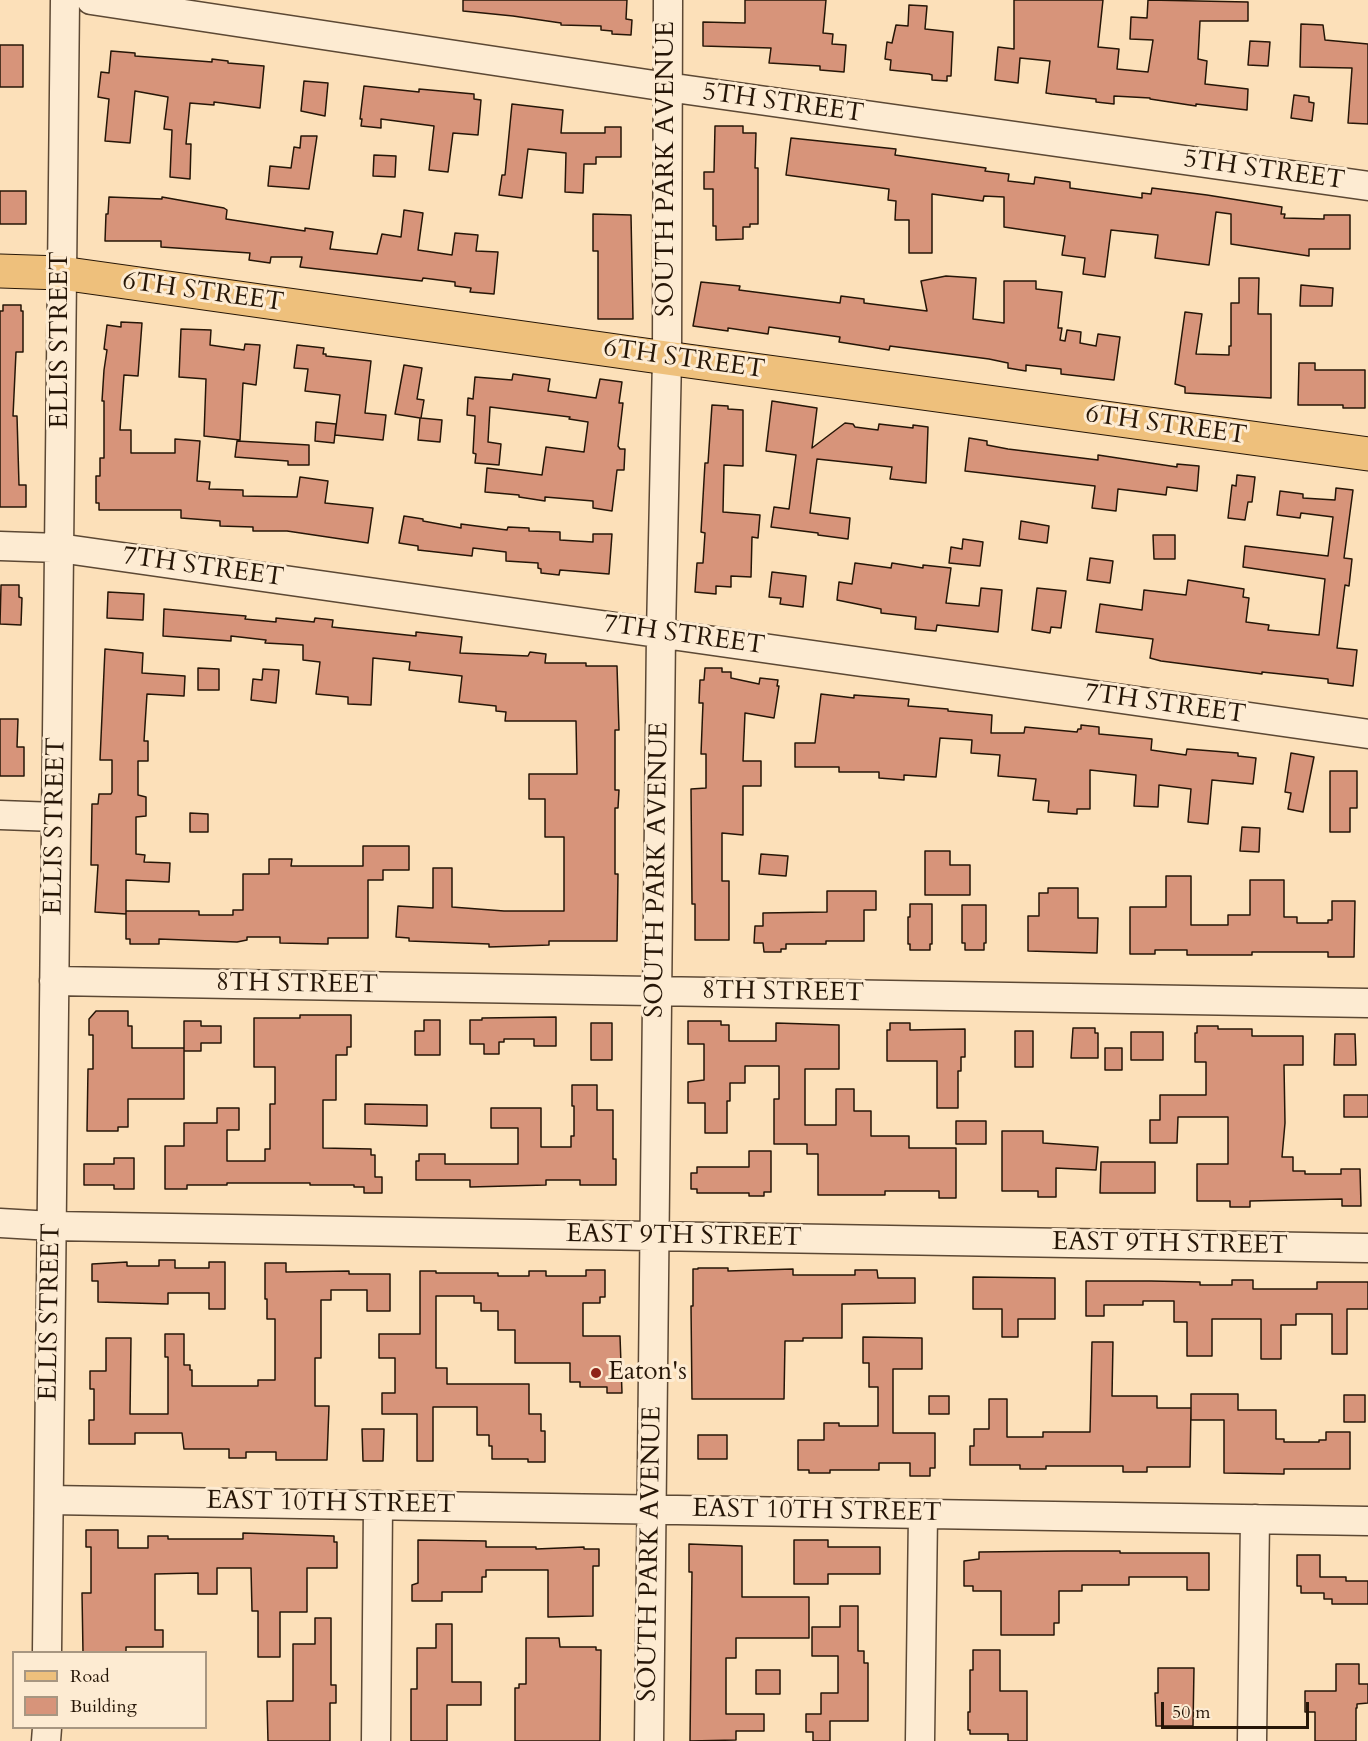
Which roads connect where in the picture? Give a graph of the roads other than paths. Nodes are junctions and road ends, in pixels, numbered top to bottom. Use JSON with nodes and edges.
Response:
{"nodes":[{"id":1,"x":65,"y":0,"type":"edge"},
{"id":2,"x":91,"y":0,"type":"edge"},
{"id":3,"x":668,"y":0,"type":"edge"},
{"id":4,"x":667,"y":87,"type":"junction"},
{"id":5,"x":1368,"y":186,"type":"edge"},
{"id":6,"x":0,"y":271,"type":"edge"},
{"id":7,"x":61,"y":273,"type":"junction"},
{"id":8,"x":667,"y":358,"type":"junction"},
{"id":9,"x":1368,"y":454,"type":"edge"},
{"id":10,"x":0,"y":546,"type":"edge"},
{"id":11,"x":59,"y":548,"type":"junction"},
{"id":12,"x":661,"y":633,"type":"junction"},
{"id":13,"x":1368,"y":734,"type":"edge"},
{"id":14,"x":0,"y":815,"type":"edge"},
{"id":15,"x":56,"y":817,"type":"junction"},
{"id":16,"x":54,"y":981,"type":"junction"},
{"id":17,"x":657,"y":991,"type":"junction"},
{"id":18,"x":1368,"y":1003,"type":"edge"},
{"id":19,"x":0,"y":1223,"type":"edge"},
{"id":20,"x":52,"y":1226,"type":"junction"},
{"id":21,"x":654,"y":1236,"type":"junction"},
{"id":22,"x":1368,"y":1248,"type":"edge"},
{"id":23,"x":49,"y":1500,"type":"junction"},
{"id":24,"x":378,"y":1505,"type":"junction"},
{"id":25,"x":651,"y":1509,"type":"junction"},
{"id":26,"x":923,"y":1514,"type":"junction"},
{"id":27,"x":1255,"y":1519,"type":"junction"},
{"id":28,"x":1368,"y":1521,"type":"edge"},
{"id":29,"x":47,"y":1651,"type":"edge"},
{"id":30,"x":376,"y":1741,"type":"edge"},
{"id":31,"x":649,"y":1741,"type":"edge"},
{"id":32,"x":920,"y":1741,"type":"edge"},
{"id":33,"x":1252,"y":1741,"type":"edge"}],
"edges":[{"from":1,"to":7,"type":"street","name":"ELLIS STREET"},
{"from":2,"to":4,"type":"street","name":"5TH STREET"},
{"from":3,"to":4,"type":"street","name":"SOUTH PARK AVENUE"},
{"from":4,"to":5,"type":"street","name":"5TH STREET"},
{"from":4,"to":8,"type":"street","name":"SOUTH PARK AVENUE"},
{"from":6,"to":7,"type":"main road","name":"6TH STREET"},
{"from":7,"to":8,"type":"main road","name":"6TH STREET"},
{"from":7,"to":11,"type":"street","name":"ELLIS STREET"},
{"from":8,"to":9,"type":"main road","name":"6TH STREET"},
{"from":8,"to":12,"type":"street","name":"SOUTH PARK AVENUE"},
{"from":10,"to":11,"type":"street","name":"7TH STREET"},
{"from":11,"to":12,"type":"street","name":"7TH STREET"},
{"from":11,"to":15,"type":"street","name":"ELLIS STREET"},
{"from":12,"to":13,"type":"street","name":"7TH STREET"},
{"from":12,"to":17,"type":"street","name":"SOUTH PARK AVENUE"},
{"from":14,"to":15,"type":"street"},
{"from":15,"to":16,"type":"street","name":"ELLIS STREET"},
{"from":16,"to":17,"type":"street","name":"8TH STREET"},
{"from":16,"to":20,"type":"street","name":"ELLIS STREET"},
{"from":17,"to":18,"type":"street","name":"8TH STREET"},
{"from":17,"to":21,"type":"street","name":"SOUTH PARK AVENUE"},
{"from":19,"to":20,"type":"street","name":"EAST 9TH STREET"},
{"from":20,"to":21,"type":"street","name":"EAST 9TH STREET"},
{"from":20,"to":23,"type":"street","name":"ELLIS STREET"},
{"from":21,"to":22,"type":"street","name":"EAST 9TH STREET"},
{"from":21,"to":25,"type":"street","name":"SOUTH PARK AVENUE"},
{"from":23,"to":24,"type":"street","name":"EAST 10TH STREET"},
{"from":23,"to":29,"type":"street","name":"ELLIS STREET"},
{"from":24,"to":25,"type":"street","name":"EAST 10TH STREET"},
{"from":24,"to":30,"type":"street"},
{"from":25,"to":26,"type":"street","name":"EAST 10TH STREET"},
{"from":25,"to":31,"type":"street","name":"SOUTH PARK AVENUE"},
{"from":26,"to":27,"type":"street","name":"EAST 10TH STREET"},
{"from":26,"to":32,"type":"street"},
{"from":27,"to":28,"type":"street","name":"EAST 10TH STREET"},
{"from":27,"to":33,"type":"street"}]}
